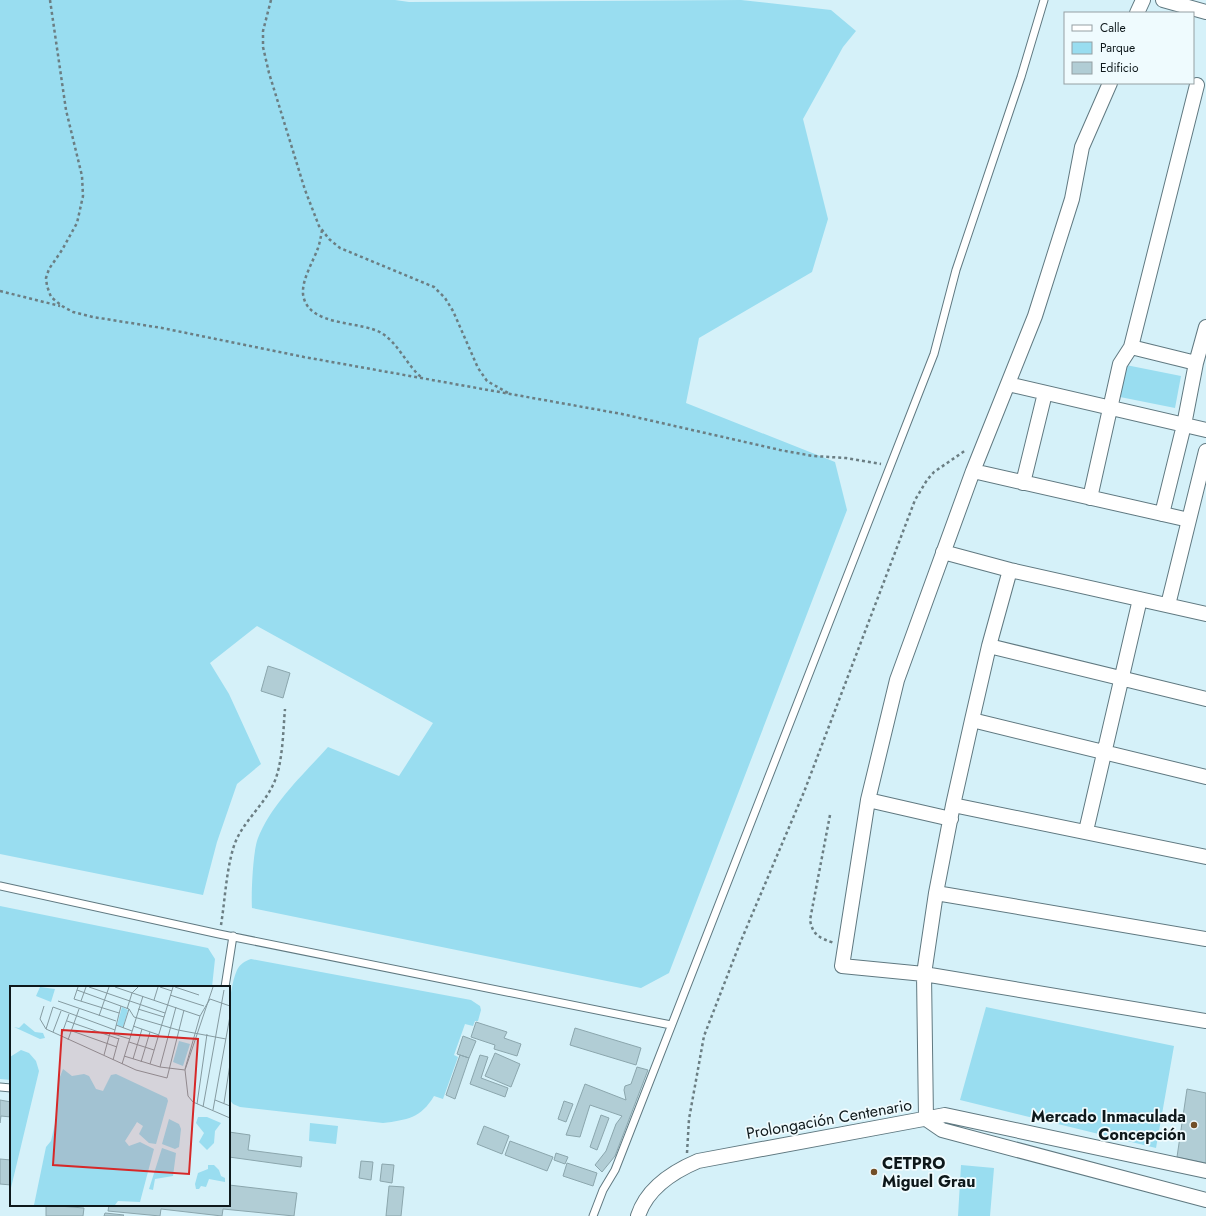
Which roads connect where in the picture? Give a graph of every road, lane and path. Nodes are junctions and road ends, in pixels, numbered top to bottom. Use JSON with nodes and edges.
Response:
{"nodes":[{"id":1,"x":50,"y":0,"type":"edge"},
{"id":2,"x":271,"y":0,"type":"edge"},
{"id":3,"x":1044,"y":0,"type":"edge"},
{"id":4,"x":1143,"y":0,"type":"edge"},
{"id":5,"x":1163,"y":0,"type":"edge"},
{"id":6,"x":1137,"y":12,"type":"edge"},
{"id":7,"x":1206,"y":12,"type":"edge"},
{"id":8,"x":1110,"y":84,"type":"edge"},
{"id":9,"x":1198,"y":85,"type":"edge"},
{"id":10,"x":322,"y":230,"type":"junction"},
{"id":11,"x":0,"y":291,"type":"edge"},
{"id":12,"x":62,"y":306,"type":"junction"},
{"id":13,"x":1206,"y":327,"type":"edge"},
{"id":14,"x":1131,"y":347,"type":"junction"},
{"id":15,"x":1196,"y":362,"type":"junction"},
{"id":16,"x":423,"y":378,"type":"junction"},
{"id":17,"x":1008,"y":384,"type":"junction"},
{"id":18,"x":1046,"y":393,"type":"junction"},
{"id":19,"x":511,"y":395,"type":"junction"},
{"id":20,"x":1111,"y":409,"type":"junction"},
{"id":21,"x":1184,"y":425,"type":"junction"},
{"id":22,"x":1206,"y":430,"type":"edge"},
{"id":23,"x":986,"y":439,"type":"junction"},
{"id":24,"x":1205,"y":458,"type":"edge"},
{"id":25,"x":889,"y":469,"type":"junction"},
{"id":26,"x":973,"y":471,"type":"junction"},
{"id":27,"x":1023,"y":482,"type":"junction"},
{"id":28,"x":1090,"y":498,"type":"junction"},
{"id":29,"x":1162,"y":514,"type":"junction"},
{"id":30,"x":1189,"y":520,"type":"junction"},
{"id":31,"x":943,"y":552,"type":"junction"},
{"id":32,"x":1010,"y":570,"type":"junction"},
{"id":33,"x":1140,"y":599,"type":"junction"},
{"id":34,"x":1168,"y":606,"type":"junction"},
{"id":35,"x":1206,"y":614,"type":"edge"},
{"id":36,"x":989,"y":646,"type":"junction"},
{"id":37,"x":1121,"y":679,"type":"junction"},
{"id":38,"x":1206,"y":699,"type":"edge"},
{"id":39,"x":285,"y":709,"type":"dead end"},
{"id":40,"x":972,"y":720,"type":"junction"},
{"id":41,"x":1104,"y":752,"type":"junction"},
{"id":42,"x":1206,"y":777,"type":"edge"},
{"id":43,"x":868,"y":800,"type":"junction"},
{"id":44,"x":952,"y":812,"type":"junction"},
{"id":45,"x":830,"y":815,"type":"dead end"},
{"id":46,"x":1086,"y":831,"type":"junction"},
{"id":47,"x":1206,"y":856,"type":"edge"},
{"id":48,"x":0,"y":886,"type":"edge"},
{"id":49,"x":936,"y":893,"type":"junction"},
{"id":50,"x":219,"y":934,"type":"junction"},
{"id":51,"x":233,"y":936,"type":"junction"},
{"id":52,"x":1206,"y":939,"type":"edge"},
{"id":53,"x":845,"y":947,"type":"junction"},
{"id":54,"x":924,"y":974,"type":"junction"},
{"id":55,"x":225,"y":986,"type":"edge"},
{"id":56,"x":1206,"y":1021,"type":"edge"},
{"id":57,"x":671,"y":1025,"type":"junction"},
{"id":58,"x":0,"y":1087,"type":"edge"},
{"id":59,"x":10,"y":1088,"type":"edge"},
{"id":60,"x":926,"y":1119,"type":"junction"},
{"id":61,"x":687,"y":1166,"type":"junction"},
{"id":62,"x":1206,"y":1171,"type":"edge"},
{"id":63,"x":1206,"y":1200,"type":"edge"},
{"id":64,"x":593,"y":1216,"type":"edge"},
{"id":65,"x":638,"y":1216,"type":"edge"}],
"edges":[{"from":1,"to":12,"type":"path"},
{"from":2,"to":10,"type":"path"},
{"from":3,"to":25,"type":"lane"},
{"from":4,"to":6,"type":"street"},
{"from":5,"to":7,"type":"street"},
{"from":8,"to":17,"type":"street"},
{"from":9,"to":14,"type":"street"},
{"from":10,"to":16,"type":"path"},
{"from":10,"to":19,"type":"path"},
{"from":11,"to":12,"type":"path"},
{"from":12,"to":16,"type":"path"},
{"from":13,"to":15,"type":"street"},
{"from":14,"to":15,"type":"street"},
{"from":14,"to":20,"type":"street"},
{"from":15,"to":21,"type":"street"},
{"from":16,"to":19,"type":"path"},
{"from":17,"to":18,"type":"street"},
{"from":17,"to":23,"type":"street"},
{"from":18,"to":20,"type":"street"},
{"from":18,"to":27,"type":"street"},
{"from":19,"to":25,"type":"path"},
{"from":20,"to":21,"type":"street"},
{"from":20,"to":28,"type":"street"},
{"from":21,"to":22,"type":"street"},
{"from":21,"to":29,"type":"street"},
{"from":23,"to":26,"type":"street"},
{"from":23,"to":61,"type":"path"},
{"from":24,"to":30,"type":"street"},
{"from":25,"to":57,"type":"lane"},
{"from":26,"to":27,"type":"street"},
{"from":26,"to":31,"type":"street"},
{"from":27,"to":28,"type":"street"},
{"from":28,"to":29,"type":"street"},
{"from":29,"to":30,"type":"street"},
{"from":30,"to":34,"type":"street"},
{"from":31,"to":32,"type":"street"},
{"from":31,"to":43,"type":"street"},
{"from":32,"to":33,"type":"street"},
{"from":32,"to":36,"type":"street"},
{"from":33,"to":34,"type":"street"},
{"from":33,"to":37,"type":"street"},
{"from":34,"to":35,"type":"street"},
{"from":36,"to":37,"type":"street"},
{"from":36,"to":40,"type":"street"},
{"from":37,"to":38,"type":"street"},
{"from":37,"to":41,"type":"street"},
{"from":39,"to":50,"type":"path"},
{"from":40,"to":41,"type":"street"},
{"from":40,"to":44,"type":"street"},
{"from":41,"to":42,"type":"street"},
{"from":41,"to":46,"type":"street"},
{"from":43,"to":44,"type":"street"},
{"from":43,"to":53,"type":"street"},
{"from":44,"to":46,"type":"street"},
{"from":44,"to":49,"type":"street"},
{"from":45,"to":53,"type":"path"},
{"from":46,"to":47,"type":"street"},
{"from":48,"to":50,"type":"lane"},
{"from":49,"to":52,"type":"street"},
{"from":49,"to":54,"type":"street"},
{"from":50,"to":51,"type":"lane"},
{"from":51,"to":55,"type":"lane"},
{"from":51,"to":57,"type":"lane"},
{"from":53,"to":54,"type":"street"},
{"from":54,"to":56,"type":"street"},
{"from":54,"to":60,"type":"street"},
{"from":57,"to":64,"type":"lane"},
{"from":58,"to":59,"type":"lane"},
{"from":60,"to":61,"type":"street","name":"Prolongación Centenario"},
{"from":60,"to":62,"type":"street"},
{"from":60,"to":63,"type":"street","name":"Prolongación Centenario"},
{"from":61,"to":65,"type":"street","name":"Prolongación Centenario"}]}
